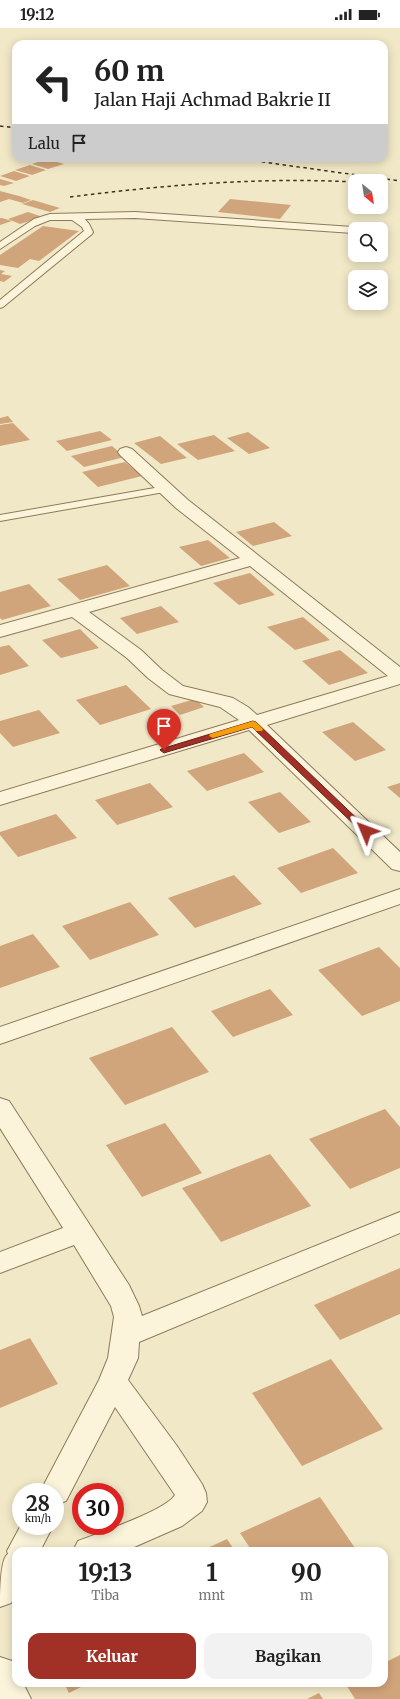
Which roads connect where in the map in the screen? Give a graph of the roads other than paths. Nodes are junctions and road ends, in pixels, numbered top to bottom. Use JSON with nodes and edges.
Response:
{"nodes":[{"id":1,"x":73,"y":217,"type":"junction"},
{"id":2,"x":348,"y":230,"type":"edge"},
{"id":3,"x":0,"y":246,"type":"edge"},
{"id":4,"x":0,"y":305,"type":"edge"},
{"id":5,"x":126,"y":452,"type":"dead end"},
{"id":6,"x":166,"y":489,"type":"junction"},
{"id":7,"x":0,"y":518,"type":"edge"},
{"id":8,"x":253,"y":560,"type":"junction"},
{"id":9,"x":75,"y":610,"type":"junction"},
{"id":10,"x":0,"y":631,"type":"edge"},
{"id":11,"x":400,"y":677,"type":"edge"},
{"id":12,"x":253,"y":724,"type":"junction"},
{"id":13,"x":0,"y":799,"type":"edge"},
{"id":14,"x":400,"y":864,"type":"edge"},
{"id":15,"x":400,"y":896,"type":"edge"},
{"id":16,"x":0,"y":1036,"type":"edge"},
{"id":17,"x":0,"y":1107,"type":"edge"},
{"id":18,"x":400,"y":1222,"type":"edge"},
{"id":19,"x":81,"y":1232,"type":"junction"},
{"id":20,"x":0,"y":1263,"type":"edge"},
{"id":21,"x":126,"y":1335,"type":"junction"},
{"id":22,"x":113,"y":1382,"type":"junction"},
{"id":23,"x":60,"y":1483,"type":"edge"},
{"id":24,"x":32,"y":1535,"type":"edge"},
{"id":25,"x":26,"y":1547,"type":"edge"},
{"id":26,"x":99,"y":1547,"type":"edge"},
{"id":27,"x":0,"y":1672,"type":"edge"},
{"id":28,"x":14,"y":1699,"type":"edge"}],
"edges":[{"from":1,"to":2,"type":"lane"},
{"from":1,"to":3,"type":"lane"},
{"from":1,"to":4,"type":"lane"},
{"from":5,"to":6,"type":"street"},
{"from":6,"to":7,"type":"lane"},
{"from":6,"to":8,"type":"street"},
{"from":8,"to":9,"type":"street"},
{"from":8,"to":11,"type":"street"},
{"from":9,"to":10,"type":"street"},
{"from":9,"to":12,"type":"street"},
{"from":11,"to":12,"type":"street"},
{"from":12,"to":13,"type":"street"},
{"from":12,"to":14,"type":"street"},
{"from":15,"to":16,"type":"street"},
{"from":17,"to":19,"type":"street"},
{"from":18,"to":21,"type":"street"},
{"from":19,"to":20,"type":"street"},
{"from":19,"to":21,"type":"street"},
{"from":21,"to":22,"type":"street"},
{"from":22,"to":23,"type":"street"},
{"from":22,"to":26,"type":"street"},
{"from":24,"to":25,"type":"street"},
{"from":27,"to":28,"type":"street"}]}
